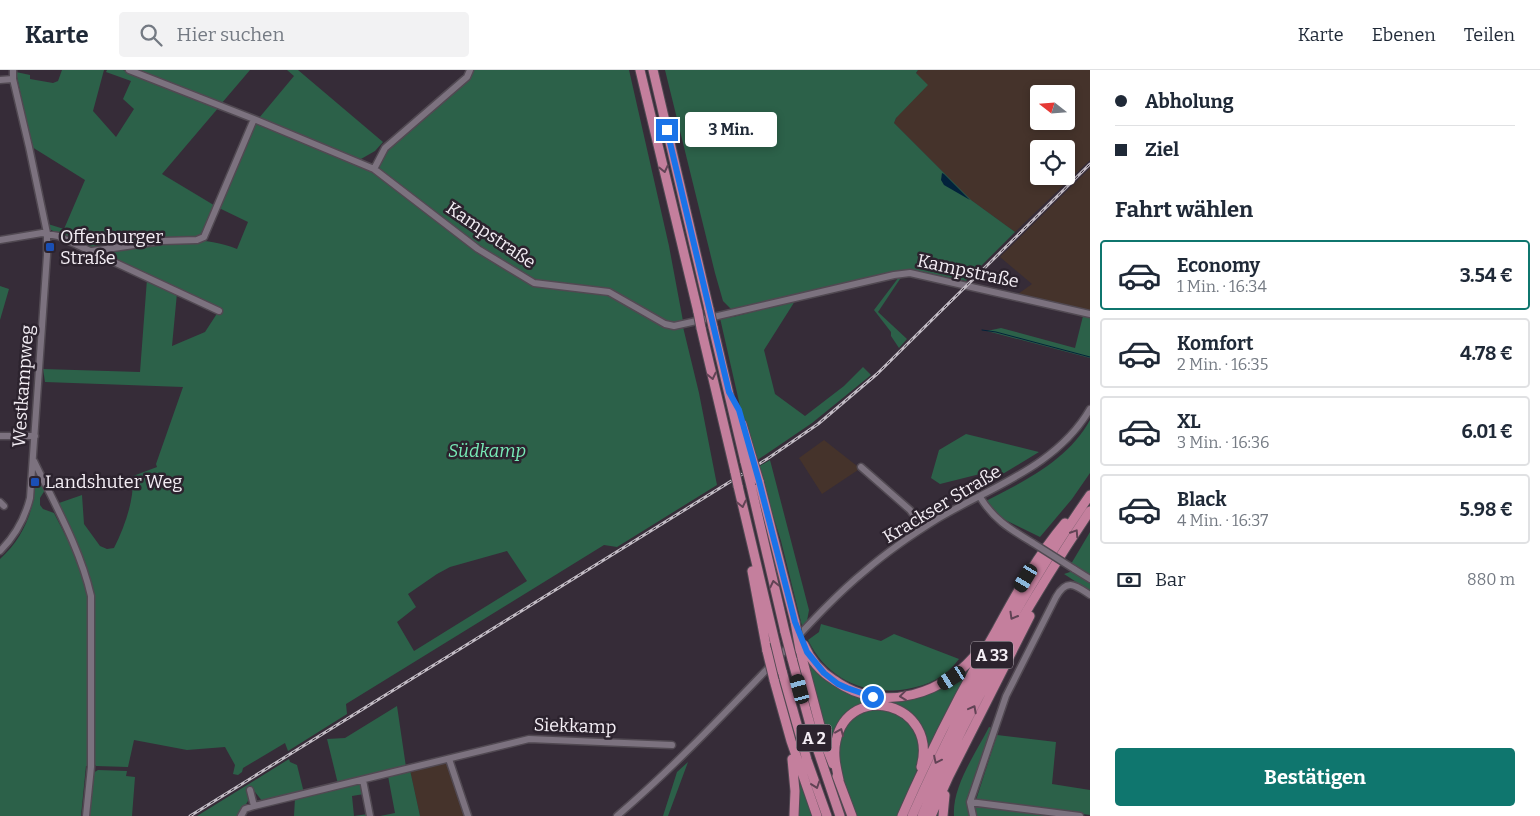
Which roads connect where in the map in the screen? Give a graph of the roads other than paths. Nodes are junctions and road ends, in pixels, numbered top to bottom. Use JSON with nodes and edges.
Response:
{"nodes":[{"id":1,"x":13,"y":70,"type":"edge"},
{"id":2,"x":129,"y":70,"type":"edge"},
{"id":3,"x":470,"y":70,"type":"edge"},
{"id":4,"x":640,"y":70,"type":"edge"},
{"id":5,"x":653,"y":70,"type":"edge"},
{"id":6,"x":13,"y":79,"type":"junction"},
{"id":7,"x":0,"y":80,"type":"edge"},
{"id":8,"x":254,"y":119,"type":"junction"},
{"id":9,"x":374,"y":169,"type":"junction"},
{"id":10,"x":47,"y":233,"type":"junction"},
{"id":11,"x":0,"y":240,"type":"edge"},
{"id":12,"x":92,"y":251,"type":"junction"},
{"id":13,"x":219,"y":311,"type":"dead end"},
{"id":14,"x":1090,"y":314,"type":"edge"},
{"id":15,"x":1090,"y":409,"type":"edge"},
{"id":16,"x":0,"y":436,"type":"edge"},
{"id":17,"x":35,"y":436,"type":"junction"},
{"id":18,"x":33,"y":460,"type":"junction"},
{"id":19,"x":861,"y":467,"type":"dead end"},
{"id":20,"x":755,"y":483,"type":"junction"},
{"id":21,"x":980,"y":497,"type":"junction"},
{"id":22,"x":1088,"y":498,"type":"edge"},
{"id":23,"x":1090,"y":511,"type":"edge"},
{"id":24,"x":746,"y":522,"type":"junction"},
{"id":25,"x":923,"y":528,"type":"junction"},
{"id":26,"x":0,"y":551,"type":"edge"},
{"id":27,"x":1060,"y":556,"type":"junction"},
{"id":28,"x":1090,"y":579,"type":"edge"},
{"id":29,"x":1090,"y":595,"type":"edge"},
{"id":30,"x":1005,"y":614,"type":"junction"},
{"id":31,"x":802,"y":648,"type":"junction"},
{"id":32,"x":780,"y":703,"type":"junction"},
{"id":33,"x":672,"y":745,"type":"dead end"},
{"id":34,"x":449,"y":759,"type":"junction"},
{"id":35,"x":953,"y":771,"type":"junction"},
{"id":36,"x":363,"y":780,"type":"junction"},
{"id":37,"x":838,"y":780,"type":"junction"},
{"id":38,"x":250,"y":790,"type":"dead end"},
{"id":39,"x":913,"y":791,"type":"junction"},
{"id":40,"x":970,"y":802,"type":"junction"},
{"id":41,"x":254,"y":806,"type":"junction"},
{"id":42,"x":86,"y":816,"type":"edge"},
{"id":43,"x":241,"y":816,"type":"edge"},
{"id":44,"x":370,"y":816,"type":"edge"},
{"id":45,"x":468,"y":816,"type":"edge"},
{"id":46,"x":617,"y":816,"type":"edge"},
{"id":47,"x":794,"y":816,"type":"edge"},
{"id":48,"x":817,"y":816,"type":"edge"},
{"id":49,"x":827,"y":816,"type":"edge"},
{"id":50,"x":840,"y":816,"type":"edge"},
{"id":51,"x":852,"y":816,"type":"edge"},
{"id":52,"x":902,"y":816,"type":"edge"},
{"id":53,"x":912,"y":816,"type":"edge"},
{"id":54,"x":922,"y":816,"type":"edge"},
{"id":55,"x":931,"y":816,"type":"edge"},
{"id":56,"x":943,"y":816,"type":"edge"},
{"id":57,"x":973,"y":816,"type":"edge"},
{"id":58,"x":1080,"y":816,"type":"edge"}],
"edges":[{"from":1,"to":6,"type":"street","name":"Westkampweg"},
{"from":2,"to":8,"type":"street","name":"Kampstraße"},
{"from":3,"to":9,"type":"street"},
{"from":4,"to":24,"type":"highway","number":"A 2","one_way":true,"bridge":true},
{"from":5,"to":20,"type":"highway","number":"A 2","bridge":true},
{"from":6,"to":7,"type":"street"},
{"from":6,"to":10,"type":"street","name":"Westkampweg"},
{"from":8,"to":9,"type":"street","name":"Kampstraße"},
{"from":8,"to":12,"type":"street"},
{"from":9,"to":14,"type":"street","name":"Kampstraße"},
{"from":10,"to":11,"type":"street"},
{"from":10,"to":12,"type":"street"},
{"from":10,"to":17,"type":"street","name":"Westkampweg"},
{"from":12,"to":13,"type":"street"},
{"from":15,"to":21,"type":"street","name":"Krackser Straße"},
{"from":16,"to":17,"type":"street"},
{"from":17,"to":18,"type":"street","name":"Westkampweg"},
{"from":18,"to":26,"type":"street"},
{"from":18,"to":42,"type":"street","name":"Westkampweg"},
{"from":19,"to":25,"type":"street"},
{"from":20,"to":31,"type":"highway","bridge":true},
{"from":50,"to":20,"type":"highway","number":"A 2","one_way":true,"bridge":true},
{"from":21,"to":25,"type":"street","name":"Krackser Straße"},
{"from":21,"to":28,"type":"street","bridge":true},
{"from":22,"to":30,"type":"highway"},
{"from":22,"to":53,"type":"highway","number":"A 33","one_way":true},
{"from":27,"to":23,"type":"highway","number":"A 33","one_way":true},
{"from":24,"to":32,"type":"highway","bridge":true},
{"from":24,"to":49,"type":"highway","number":"A 2","one_way":true,"bridge":true},
{"from":25,"to":46,"type":"street","name":"Krackser Straße"},
{"from":27,"to":35,"type":"highway"},
{"from":54,"to":27,"type":"highway","number":"A 33","one_way":true},
{"from":29,"to":40,"type":"street"},
{"from":30,"to":31,"type":"highway","one_way":true},
{"from":30,"to":39,"type":"highway"},
{"from":31,"to":37,"type":"highway"},
{"from":32,"to":47,"type":"highway"},
{"from":32,"to":48,"type":"highway"},
{"from":33,"to":34,"type":"street","name":"Siekkamp"},
{"from":34,"to":36,"type":"street","name":"Siekkamp"},
{"from":34,"to":45,"type":"street"},
{"from":35,"to":55,"type":"highway"},
{"from":35,"to":56,"type":"highway"},
{"from":36,"to":41,"type":"street","name":"Siekkamp"},
{"from":36,"to":44,"type":"street"},
{"from":37,"to":39,"type":"highway","one_way":true},
{"from":37,"to":51,"type":"highway"},
{"from":38,"to":41,"type":"street"},
{"from":39,"to":52,"type":"highway"},
{"from":40,"to":57,"type":"street"},
{"from":40,"to":58,"type":"street"},
{"from":41,"to":43,"type":"street","name":"Siekkamp"}]}
